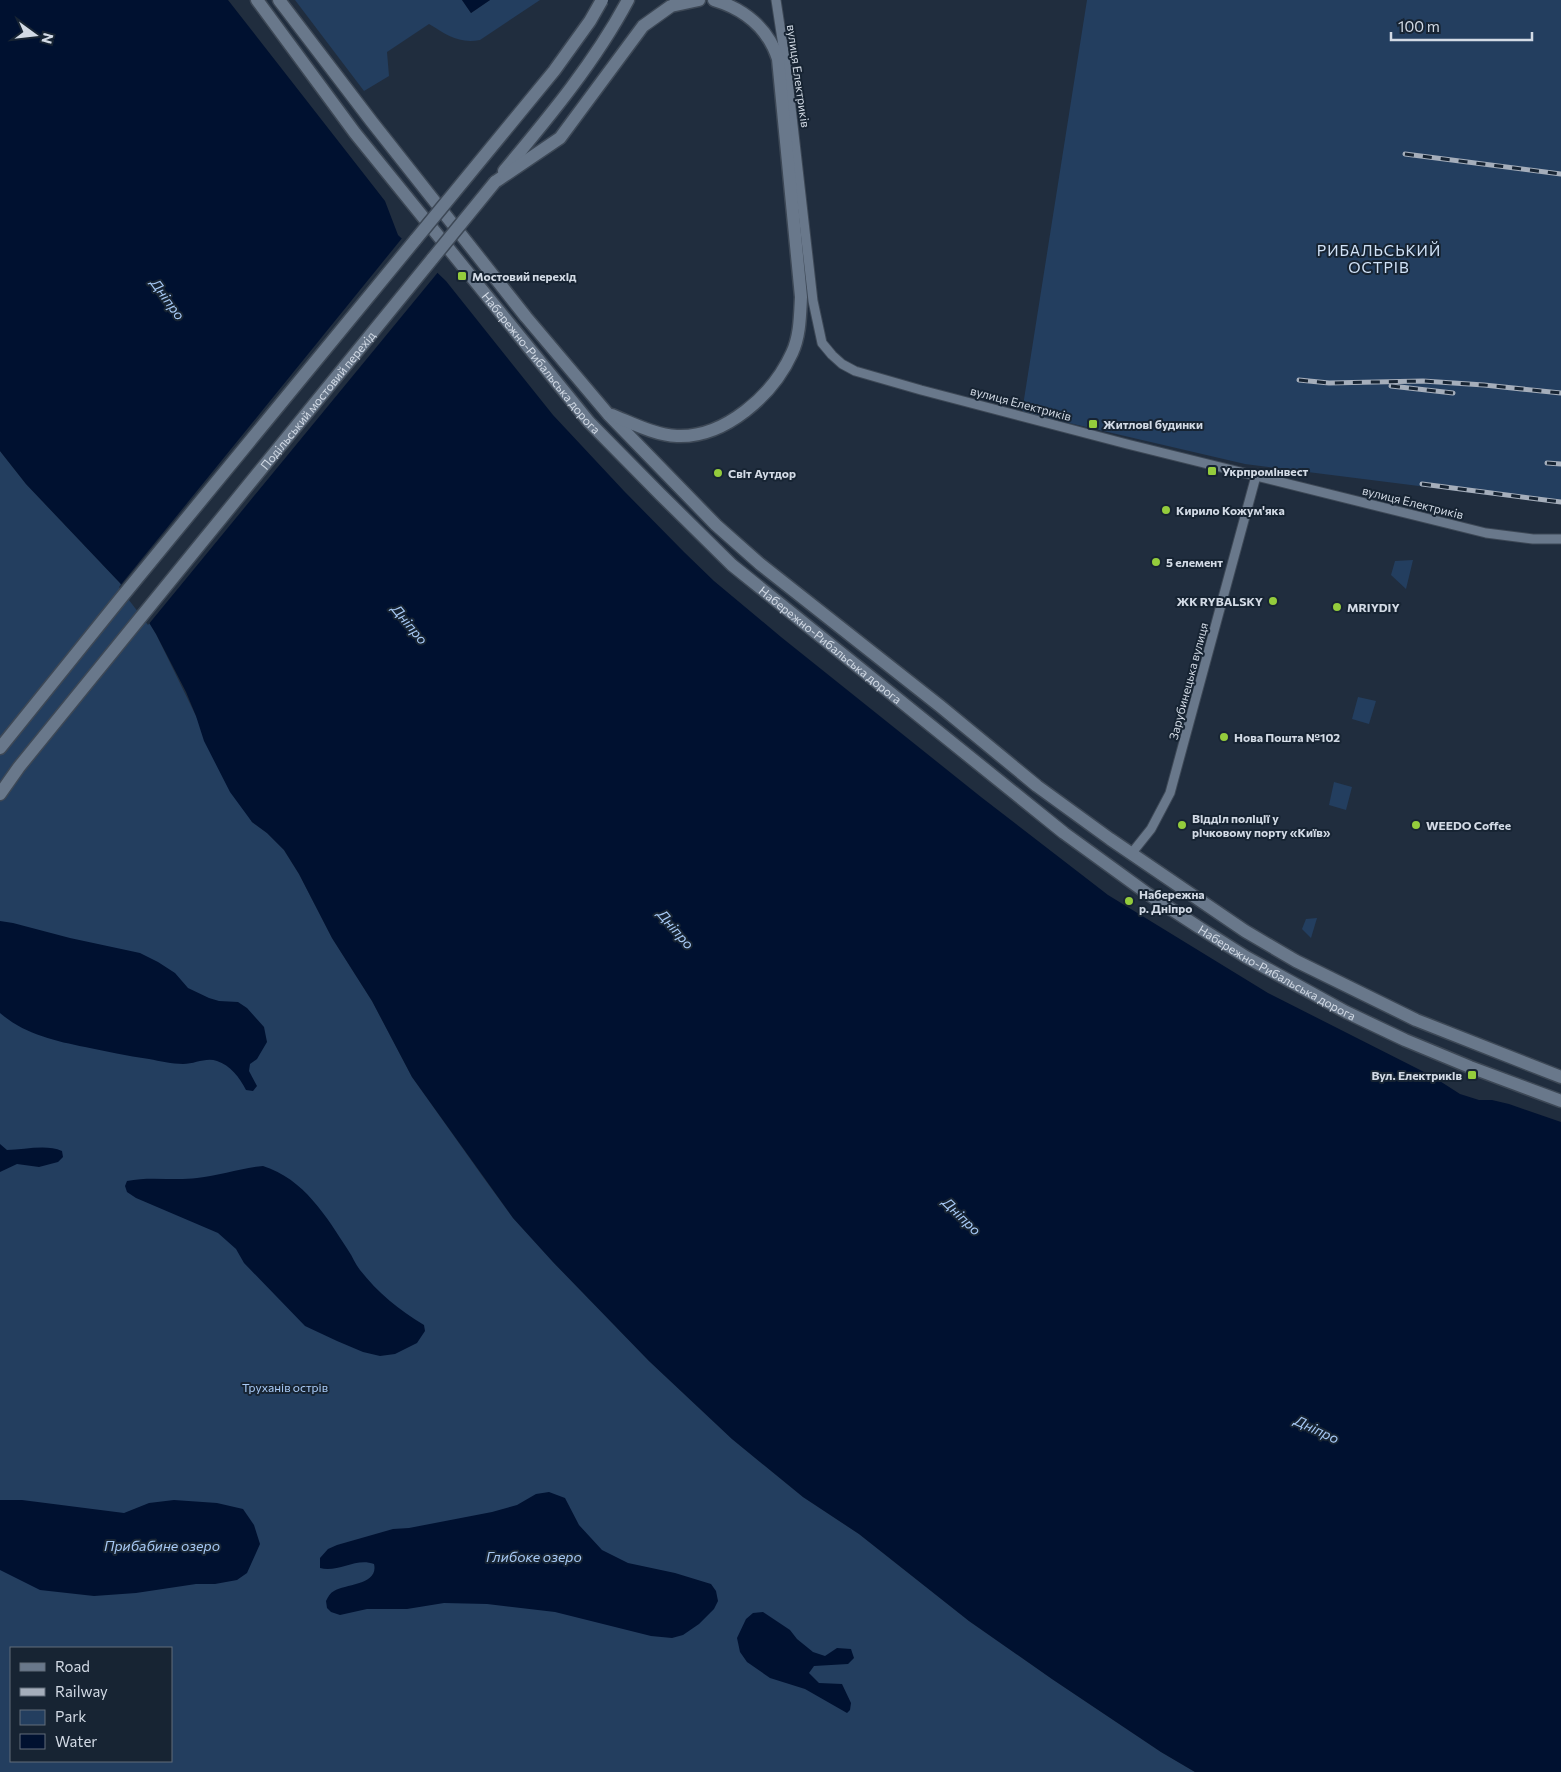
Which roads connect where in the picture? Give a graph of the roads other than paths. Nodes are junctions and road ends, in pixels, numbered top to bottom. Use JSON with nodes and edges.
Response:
{"nodes":[{"id":1,"x":257,"y":0,"type":"edge"},
{"id":2,"x":279,"y":0,"type":"edge"},
{"id":3,"x":602,"y":0,"type":"edge"},
{"id":4,"x":628,"y":0,"type":"edge"},
{"id":5,"x":699,"y":0,"type":"edge"},
{"id":6,"x":714,"y":0,"type":"edge"},
{"id":7,"x":776,"y":0,"type":"edge"},
{"id":8,"x":495,"y":182,"type":"junction"},
{"id":9,"x":608,"y":414,"type":"junction"},
{"id":10,"x":1256,"y":476,"type":"junction"},
{"id":11,"x":1561,"y":539,"type":"edge"},
{"id":12,"x":0,"y":748,"type":"edge"},
{"id":13,"x":0,"y":794,"type":"edge"},
{"id":14,"x":1131,"y":854,"type":"junction"},
{"id":15,"x":1561,"y":1077,"type":"edge"},
{"id":16,"x":1561,"y":1101,"type":"edge"}],
"edges":[{"from":1,"to":16,"type":"main road","name":"Набережно-Рибальська дорога"},
{"from":2,"to":9,"type":"main road","name":"Набережно-Рибальська дорога"},
{"from":3,"to":12,"type":"main road","name":"Подільський мостовий перехід","bridge":true},
{"from":4,"to":8,"type":"main road","name":"Подільський мостовий перехід"},
{"from":5,"to":8,"type":"main road"},
{"from":6,"to":9,"type":"main road"},
{"from":7,"to":10,"type":"street","name":"вулиця Електриків"},
{"from":8,"to":13,"type":"main road","name":"Подільський мостовий перехід","bridge":true},
{"from":9,"to":14,"type":"main road","name":"Набережно-Рибальська дорога"},
{"from":10,"to":11,"type":"street","name":"вулиця Електриків"},
{"from":10,"to":14,"type":"street","name":"Зарубинецька вулиця"},
{"from":14,"to":15,"type":"main road","name":"Набережно-Рибальська дорога"}]}
